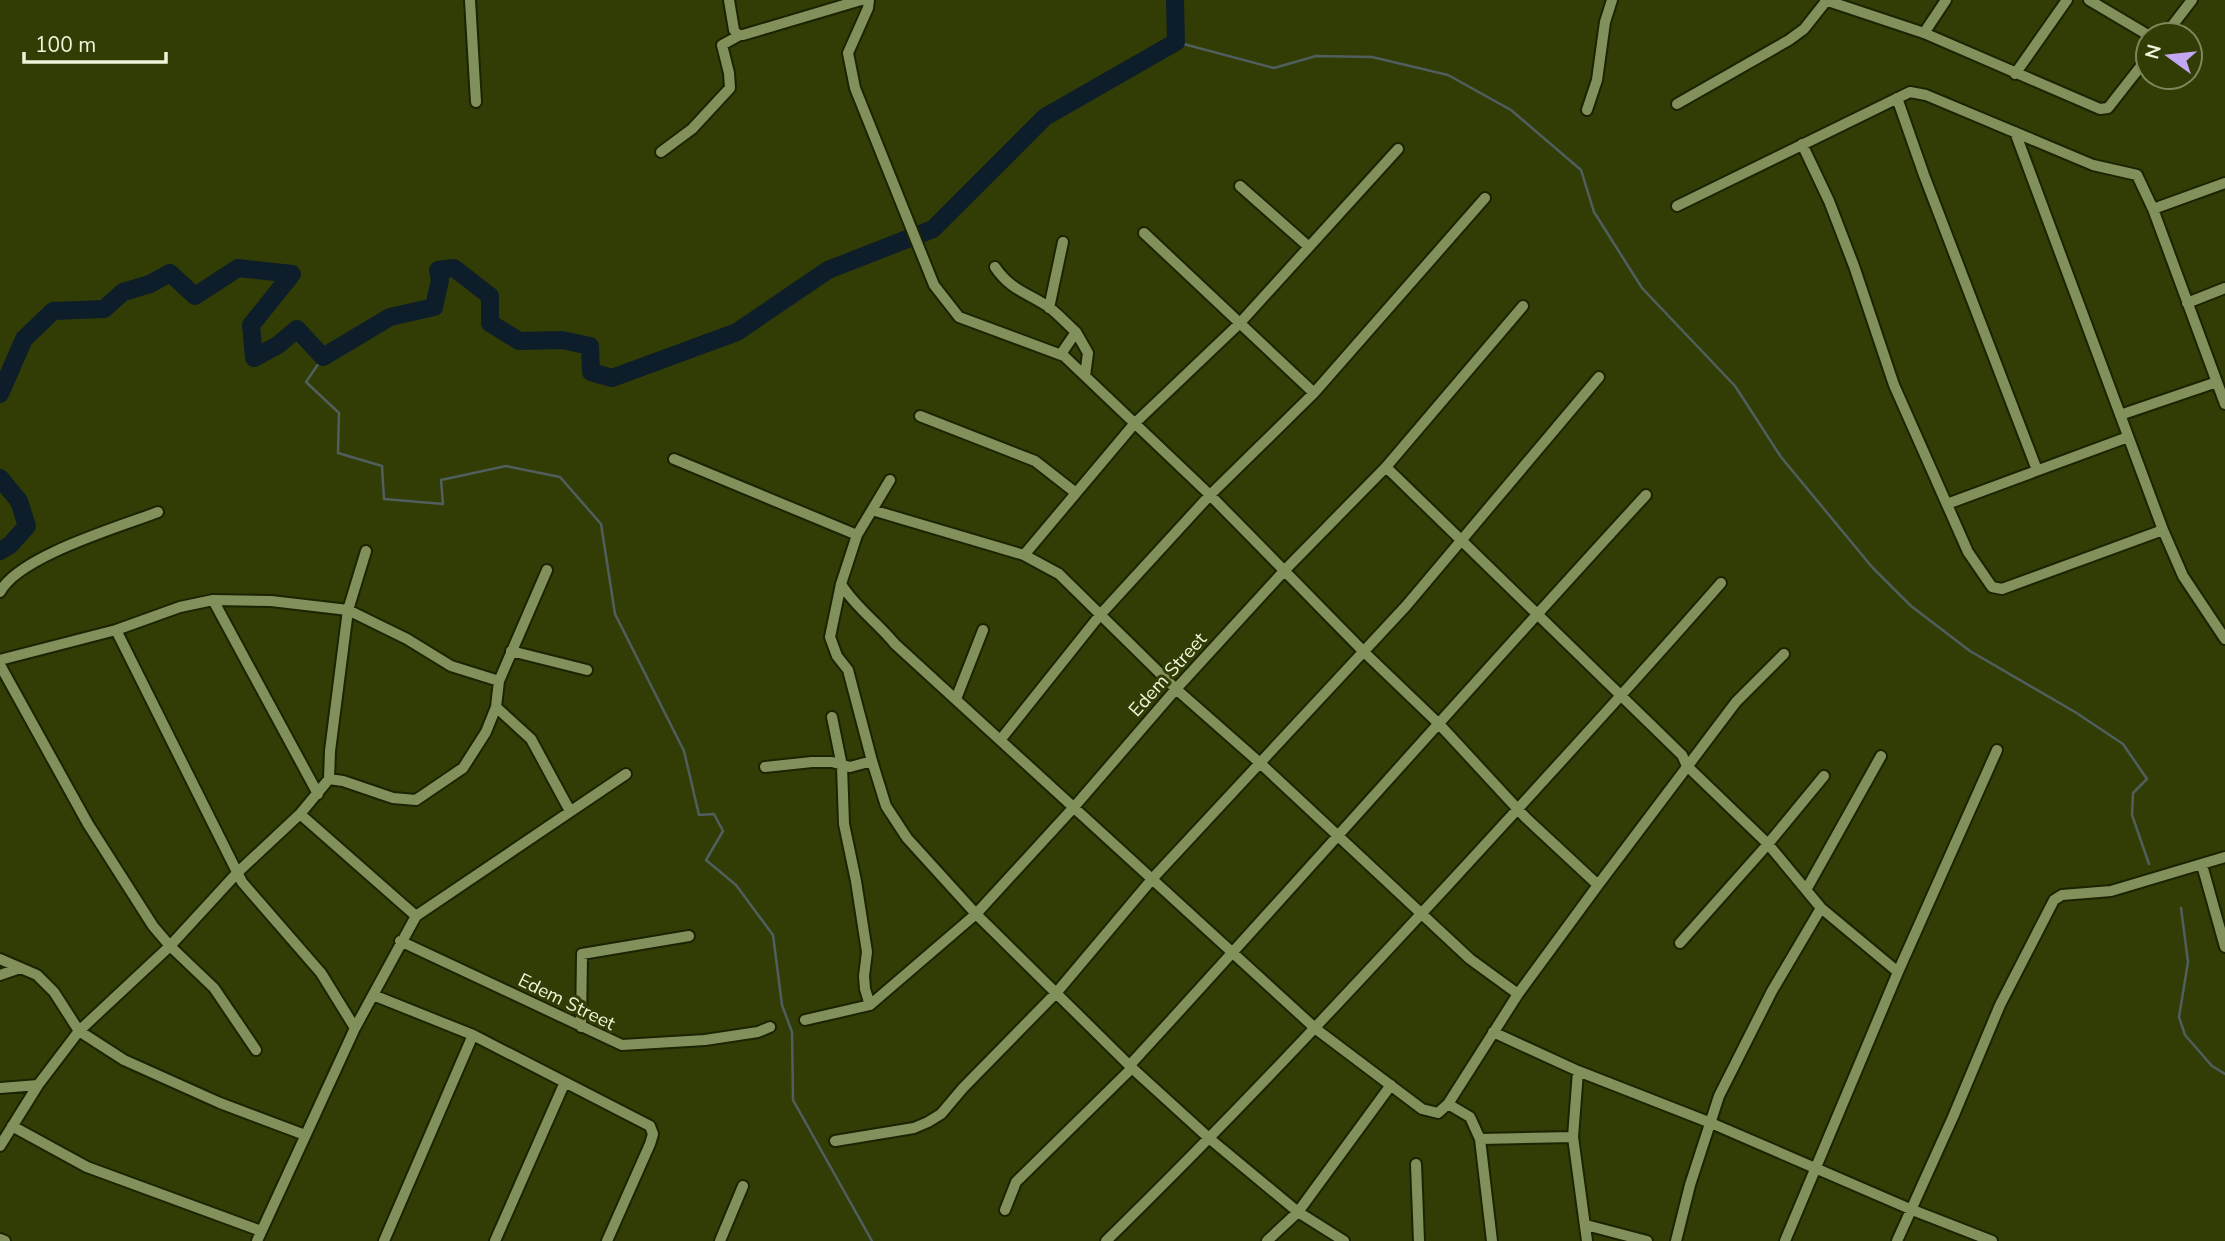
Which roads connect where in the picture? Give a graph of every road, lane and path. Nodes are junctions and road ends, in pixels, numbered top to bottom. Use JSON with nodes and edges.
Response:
{"nodes":[{"id":1,"x":470,"y":0,"type":"edge"},
{"id":2,"x":729,"y":0,"type":"edge"},
{"id":3,"x":861,"y":0,"type":"edge"},
{"id":4,"x":869,"y":0,"type":"edge"},
{"id":5,"x":1612,"y":0,"type":"edge"},
{"id":6,"x":1826,"y":0,"type":"edge"},
{"id":7,"x":1946,"y":0,"type":"edge"},
{"id":8,"x":2067,"y":0,"type":"edge"},
{"id":9,"x":2089,"y":0,"type":"edge"},
{"id":10,"x":2192,"y":0,"type":"edge"},
{"id":11,"x":2176,"y":21,"type":"edge"},
{"id":12,"x":2134,"y":27,"type":"edge"},
{"id":13,"x":1924,"y":33,"type":"junction"},
{"id":14,"x":740,"y":35,"type":"junction"},
{"id":15,"x":2015,"y":74,"type":"junction"},
{"id":16,"x":2134,"y":75,"type":"edge"},
{"id":17,"x":1897,"y":98,"type":"junction"},
{"id":18,"x":476,"y":102,"type":"dead end"},
{"id":19,"x":1676,"y":104,"type":"dead end"},
{"id":20,"x":1587,"y":110,"type":"dead end"},
{"id":21,"x":2015,"y":132,"type":"junction"},
{"id":22,"x":1802,"y":144,"type":"junction"},
{"id":23,"x":1398,"y":149,"type":"dead end"},
{"id":24,"x":661,"y":152,"type":"dead end"},
{"id":25,"x":2225,"y":183,"type":"edge"},
{"id":26,"x":1241,"y":186,"type":"dead end"},
{"id":27,"x":1485,"y":198,"type":"dead end"},
{"id":28,"x":1677,"y":206,"type":"dead end"},
{"id":29,"x":2153,"y":209,"type":"junction"},
{"id":30,"x":1144,"y":233,"type":"dead end"},
{"id":31,"x":1063,"y":242,"type":"dead end"},
{"id":32,"x":1309,"y":247,"type":"junction"},
{"id":33,"x":995,"y":267,"type":"dead end"},
{"id":34,"x":2225,"y":288,"type":"edge"},
{"id":35,"x":2186,"y":303,"type":"junction"},
{"id":36,"x":1523,"y":306,"type":"dead end"},
{"id":37,"x":1049,"y":308,"type":"junction"},
{"id":38,"x":1239,"y":324,"type":"junction"},
{"id":39,"x":1076,"y":332,"type":"junction"},
{"id":40,"x":1061,"y":354,"type":"junction"},
{"id":41,"x":1085,"y":376,"type":"junction"},
{"id":42,"x":1600,"y":377,"type":"dead end"},
{"id":43,"x":2217,"y":382,"type":"junction"},
{"id":44,"x":1314,"y":393,"type":"junction"},
{"id":45,"x":2225,"y":404,"type":"edge"},
{"id":46,"x":2120,"y":415,"type":"junction"},
{"id":47,"x":920,"y":416,"type":"dead end"},
{"id":48,"x":1135,"y":423,"type":"junction"},
{"id":49,"x":2128,"y":437,"type":"junction"},
{"id":50,"x":674,"y":459,"type":"dead end"},
{"id":51,"x":1386,"y":467,"type":"junction"},
{"id":52,"x":2037,"y":470,"type":"junction"},
{"id":53,"x":890,"y":480,"type":"dead end"},
{"id":54,"x":1076,"y":493,"type":"junction"},
{"id":55,"x":1210,"y":495,"type":"junction"},
{"id":56,"x":1646,"y":495,"type":"dead end"},
{"id":57,"x":1947,"y":503,"type":"junction"},
{"id":58,"x":873,"y":510,"type":"junction"},
{"id":59,"x":158,"y":512,"type":"dead end"},
{"id":60,"x":2163,"y":530,"type":"junction"},
{"id":61,"x":857,"y":535,"type":"junction"},
{"id":62,"x":1461,"y":541,"type":"junction"},
{"id":63,"x":366,"y":551,"type":"dead end"},
{"id":64,"x":1024,"y":555,"type":"junction"},
{"id":65,"x":547,"y":570,"type":"dead end"},
{"id":66,"x":1284,"y":571,"type":"junction"},
{"id":67,"x":1721,"y":583,"type":"dead end"},
{"id":68,"x":841,"y":584,"type":"junction"},
{"id":69,"x":0,"y":592,"type":"edge"},
{"id":70,"x":213,"y":600,"type":"junction"},
{"id":71,"x":348,"y":611,"type":"junction"},
{"id":72,"x":1537,"y":613,"type":"junction"},
{"id":73,"x":1100,"y":615,"type":"junction"},
{"id":74,"x":116,"y":630,"type":"junction"},
{"id":75,"x":983,"y":630,"type":"dead end"},
{"id":76,"x":2225,"y":639,"type":"edge"},
{"id":77,"x":511,"y":652,"type":"junction"},
{"id":78,"x":1364,"y":652,"type":"junction"},
{"id":79,"x":1784,"y":654,"type":"dead end"},
{"id":80,"x":0,"y":663,"type":"edge"},
{"id":81,"x":587,"y":670,"type":"dead end"},
{"id":82,"x":499,"y":681,"type":"junction"},
{"id":83,"x":1175,"y":689,"type":"junction"},
{"id":84,"x":1622,"y":696,"type":"junction"},
{"id":85,"x":956,"y":699,"type":"junction"},
{"id":86,"x":496,"y":707,"type":"junction"},
{"id":87,"x":832,"y":717,"type":"dead end"},
{"id":88,"x":1439,"y":724,"type":"junction"},
{"id":89,"x":1001,"y":739,"type":"junction"},
{"id":90,"x":1997,"y":750,"type":"dead end"},
{"id":91,"x":1881,"y":756,"type":"dead end"},
{"id":92,"x":872,"y":761,"type":"junction"},
{"id":93,"x":1261,"y":763,"type":"junction"},
{"id":94,"x":842,"y":766,"type":"junction"},
{"id":95,"x":1687,"y":766,"type":"junction"},
{"id":96,"x":765,"y":767,"type":"dead end"},
{"id":97,"x":626,"y":774,"type":"dead end"},
{"id":98,"x":1824,"y":776,"type":"dead end"},
{"id":99,"x":329,"y":779,"type":"junction"},
{"id":100,"x":318,"y":794,"type":"junction"},
{"id":101,"x":1075,"y":806,"type":"junction"},
{"id":102,"x":1518,"y":809,"type":"junction"},
{"id":103,"x":570,"y":811,"type":"junction"},
{"id":104,"x":300,"y":814,"type":"junction"},
{"id":105,"x":1338,"y":835,"type":"junction"},
{"id":106,"x":1768,"y":844,"type":"junction"},
{"id":107,"x":2225,"y":857,"type":"edge"},
{"id":108,"x":2202,"y":865,"type":"junction"},
{"id":109,"x":238,"y":872,"type":"junction"},
{"id":110,"x":1153,"y":878,"type":"junction"},
{"id":111,"x":1598,"y":885,"type":"junction"},
{"id":112,"x":1806,"y":890,"type":"junction"},
{"id":113,"x":1821,"y":908,"type":"junction"},
{"id":114,"x":976,"y":914,"type":"junction"},
{"id":115,"x":1421,"y":914,"type":"junction"},
{"id":116,"x":416,"y":916,"type":"junction"},
{"id":117,"x":689,"y":936,"type":"dead end"},
{"id":118,"x":400,"y":941,"type":"junction"},
{"id":119,"x":1680,"y":943,"type":"dead end"},
{"id":120,"x":170,"y":946,"type":"junction"},
{"id":121,"x":2225,"y":947,"type":"edge"},
{"id":122,"x":1234,"y":953,"type":"junction"},
{"id":123,"x":0,"y":959,"type":"edge"},
{"id":124,"x":20,"y":968,"type":"junction"},
{"id":125,"x":1898,"y":972,"type":"junction"},
{"id":126,"x":0,"y":975,"type":"edge"},
{"id":127,"x":1057,"y":992,"type":"junction"},
{"id":128,"x":1518,"y":994,"type":"junction"},
{"id":129,"x":373,"y":995,"type":"junction"},
{"id":130,"x":870,"y":1004,"type":"junction"},
{"id":131,"x":806,"y":1020,"type":"dead end"},
{"id":132,"x":580,"y":1027,"type":"junction"},
{"id":133,"x":770,"y":1027,"type":"dead end"},
{"id":134,"x":355,"y":1028,"type":"junction"},
{"id":135,"x":1316,"y":1029,"type":"junction"},
{"id":136,"x":79,"y":1031,"type":"junction"},
{"id":137,"x":1493,"y":1032,"type":"junction"},
{"id":138,"x":473,"y":1035,"type":"junction"},
{"id":139,"x":256,"y":1050,"type":"dead end"},
{"id":140,"x":1131,"y":1067,"type":"junction"},
{"id":141,"x":1578,"y":1071,"type":"junction"},
{"id":142,"x":565,"y":1082,"type":"junction"},
{"id":143,"x":38,"y":1085,"type":"junction"},
{"id":144,"x":1391,"y":1086,"type":"junction"},
{"id":145,"x":0,"y":1088,"type":"edge"},
{"id":146,"x":1448,"y":1104,"type":"junction"},
{"id":147,"x":1711,"y":1122,"type":"junction"},
{"id":148,"x":12,"y":1126,"type":"junction"},
{"id":149,"x":305,"y":1135,"type":"junction"},
{"id":150,"x":1573,"y":1137,"type":"junction"},
{"id":151,"x":1210,"y":1139,"type":"junction"},
{"id":152,"x":1480,"y":1139,"type":"junction"},
{"id":153,"x":835,"y":1141,"type":"dead end"},
{"id":154,"x":0,"y":1146,"type":"edge"},
{"id":155,"x":1416,"y":1164,"type":"dead end"},
{"id":156,"x":1815,"y":1167,"type":"junction"},
{"id":157,"x":743,"y":1186,"type":"dead end"},
{"id":158,"x":1910,"y":1209,"type":"junction"},
{"id":159,"x":1006,"y":1210,"type":"dead end"},
{"id":160,"x":1298,"y":1212,"type":"junction"},
{"id":161,"x":1586,"y":1225,"type":"junction"},
{"id":162,"x":259,"y":1236,"type":"edge"},
{"id":163,"x":384,"y":1241,"type":"edge"},
{"id":164,"x":495,"y":1241,"type":"edge"},
{"id":165,"x":607,"y":1241,"type":"edge"},
{"id":166,"x":720,"y":1241,"type":"edge"},
{"id":167,"x":1106,"y":1241,"type":"edge"},
{"id":168,"x":1267,"y":1241,"type":"edge"},
{"id":169,"x":1344,"y":1241,"type":"edge"},
{"id":170,"x":1419,"y":1241,"type":"edge"},
{"id":171,"x":1492,"y":1241,"type":"edge"},
{"id":172,"x":1587,"y":1241,"type":"edge"},
{"id":173,"x":1647,"y":1241,"type":"edge"},
{"id":174,"x":1676,"y":1241,"type":"edge"},
{"id":175,"x":1785,"y":1241,"type":"edge"},
{"id":176,"x":1897,"y":1241,"type":"edge"},
{"id":177,"x":1992,"y":1241,"type":"edge"}],
"edges":[{"from":1,"to":18,"type":"street"},
{"from":2,"to":14,"type":"street"},
{"from":3,"to":14,"type":"street"},
{"from":4,"to":40,"type":"street"},
{"from":5,"to":20,"type":"street"},
{"from":6,"to":13,"type":"street"},
{"from":6,"to":19,"type":"street"},
{"from":7,"to":13,"type":"street"},
{"from":8,"to":15,"type":"street"},
{"from":9,"to":12,"type":"street"},
{"from":10,"to":11,"type":"street"},
{"from":13,"to":15,"type":"street"},
{"from":14,"to":24,"type":"street"},
{"from":15,"to":16,"type":"street"},
{"from":17,"to":21,"type":"street"},
{"from":17,"to":22,"type":"street"},
{"from":17,"to":52,"type":"street"},
{"from":21,"to":29,"type":"street"},
{"from":21,"to":46,"type":"street"},
{"from":22,"to":28,"type":"street"},
{"from":22,"to":57,"type":"street"},
{"from":23,"to":32,"type":"street"},
{"from":25,"to":29,"type":"street"},
{"from":26,"to":32,"type":"street"},
{"from":27,"to":44,"type":"street"},
{"from":29,"to":35,"type":"street"},
{"from":30,"to":38,"type":"street"},
{"from":31,"to":37,"type":"street"},
{"from":32,"to":38,"type":"street"},
{"from":33,"to":37,"type":"street"},
{"from":34,"to":35,"type":"street"},
{"from":35,"to":43,"type":"street"},
{"from":36,"to":51,"type":"street","name":"Edem Street"},
{"from":37,"to":39,"type":"street"},
{"from":38,"to":44,"type":"street"},
{"from":38,"to":48,"type":"street"},
{"from":39,"to":40,"type":"street"},
{"from":39,"to":41,"type":"street"},
{"from":40,"to":41,"type":"street"},
{"from":41,"to":48,"type":"street"},
{"from":42,"to":62,"type":"street"},
{"from":43,"to":45,"type":"street"},
{"from":43,"to":46,"type":"street"},
{"from":44,"to":55,"type":"street"},
{"from":46,"to":49,"type":"street"},
{"from":47,"to":54,"type":"street"},
{"from":48,"to":54,"type":"street"},
{"from":48,"to":55,"type":"street"},
{"from":49,"to":52,"type":"street"},
{"from":49,"to":60,"type":"street"},
{"from":50,"to":61,"type":"street"},
{"from":51,"to":62,"type":"street"},
{"from":51,"to":66,"type":"street","name":"Edem Street"},
{"from":52,"to":57,"type":"street"},
{"from":53,"to":58,"type":"street"},
{"from":54,"to":64,"type":"street"},
{"from":55,"to":66,"type":"street"},
{"from":55,"to":73,"type":"street"},
{"from":56,"to":72,"type":"street"},
{"from":57,"to":60,"type":"street"},
{"from":58,"to":61,"type":"street"},
{"from":58,"to":64,"type":"street"},
{"from":59,"to":69,"type":"street"},
{"from":60,"to":76,"type":"street"},
{"from":61,"to":68,"type":"street"},
{"from":62,"to":72,"type":"street"},
{"from":62,"to":78,"type":"street"},
{"from":63,"to":71,"type":"street"},
{"from":64,"to":73,"type":"street"},
{"from":65,"to":77,"type":"street"},
{"from":66,"to":78,"type":"street"},
{"from":66,"to":83,"type":"street","name":"Edem Street"},
{"from":67,"to":84,"type":"street"},
{"from":68,"to":85,"type":"street"},
{"from":68,"to":92,"type":"street"},
{"from":70,"to":71,"type":"street"},
{"from":70,"to":74,"type":"street"},
{"from":70,"to":100,"type":"street"},
{"from":71,"to":82,"type":"street"},
{"from":71,"to":99,"type":"street"},
{"from":72,"to":84,"type":"street"},
{"from":72,"to":88,"type":"street"},
{"from":73,"to":83,"type":"street"},
{"from":73,"to":89,"type":"street"},
{"from":74,"to":80,"type":"street"},
{"from":74,"to":109,"type":"street"},
{"from":75,"to":85,"type":"street"},
{"from":77,"to":81,"type":"street"},
{"from":77,"to":82,"type":"street"},
{"from":78,"to":88,"type":"street"},
{"from":78,"to":93,"type":"street"},
{"from":79,"to":95,"type":"street"},
{"from":80,"to":120,"type":"street"},
{"from":82,"to":86,"type":"street"},
{"from":83,"to":93,"type":"street"},
{"from":83,"to":101,"type":"street","name":"Edem Street"},
{"from":84,"to":95,"type":"street"},
{"from":84,"to":102,"type":"street"},
{"from":85,"to":89,"type":"street"},
{"from":86,"to":99,"type":"street"},
{"from":86,"to":103,"type":"street"},
{"from":87,"to":94,"type":"street"},
{"from":88,"to":102,"type":"street"},
{"from":88,"to":105,"type":"street"},
{"from":89,"to":101,"type":"street"},
{"from":90,"to":125,"type":"street"},
{"from":91,"to":112,"type":"street"},
{"from":92,"to":94,"type":"street"},
{"from":92,"to":114,"type":"street"},
{"from":93,"to":105,"type":"street"},
{"from":93,"to":110,"type":"street"},
{"from":94,"to":96,"type":"street"},
{"from":94,"to":130,"type":"street"},
{"from":95,"to":106,"type":"street"},
{"from":95,"to":111,"type":"street"},
{"from":97,"to":103,"type":"street"},
{"from":98,"to":106,"type":"street"},
{"from":99,"to":100,"type":"street"},
{"from":100,"to":104,"type":"street"},
{"from":101,"to":110,"type":"street"},
{"from":101,"to":114,"type":"street","name":"Edem Street"},
{"from":102,"to":111,"type":"street"},
{"from":102,"to":115,"type":"street"},
{"from":103,"to":116,"type":"street"},
{"from":104,"to":109,"type":"street"},
{"from":104,"to":116,"type":"street"},
{"from":105,"to":115,"type":"street"},
{"from":105,"to":122,"type":"street"},
{"from":106,"to":112,"type":"street"},
{"from":106,"to":119,"type":"street"},
{"from":107,"to":108,"type":"street"},
{"from":108,"to":121,"type":"street"},
{"from":108,"to":158,"type":"street"},
{"from":109,"to":120,"type":"street"},
{"from":109,"to":134,"type":"street"},
{"from":110,"to":122,"type":"street"},
{"from":110,"to":127,"type":"street"},
{"from":111,"to":128,"type":"street"},
{"from":112,"to":113,"type":"street"},
{"from":113,"to":125,"type":"street"},
{"from":113,"to":147,"type":"street"},
{"from":114,"to":127,"type":"street"},
{"from":114,"to":130,"type":"street","name":"Edem Street"},
{"from":115,"to":128,"type":"street"},
{"from":115,"to":135,"type":"street"},
{"from":116,"to":118,"type":"street"},
{"from":117,"to":132,"type":"street"},
{"from":118,"to":129,"type":"street"},
{"from":118,"to":132,"type":"street","name":"Edem Street"},
{"from":120,"to":136,"type":"street"},
{"from":120,"to":139,"type":"street"},
{"from":122,"to":135,"type":"street"},
{"from":122,"to":140,"type":"street"},
{"from":123,"to":124,"type":"street"},
{"from":124,"to":126,"type":"street"},
{"from":124,"to":136,"type":"street"},
{"from":125,"to":156,"type":"street"},
{"from":127,"to":140,"type":"street"},
{"from":127,"to":153,"type":"street"},
{"from":128,"to":137,"type":"street"},
{"from":129,"to":134,"type":"street"},
{"from":129,"to":138,"type":"street"},
{"from":130,"to":131,"type":"street","name":"Edem Street"},
{"from":132,"to":133,"type":"street","name":"Edem Street"},
{"from":134,"to":149,"type":"street"},
{"from":135,"to":144,"type":"street"},
{"from":135,"to":151,"type":"street"},
{"from":136,"to":143,"type":"street"},
{"from":136,"to":149,"type":"street"},
{"from":137,"to":141,"type":"street"},
{"from":137,"to":146,"type":"street"},
{"from":138,"to":142,"type":"street"},
{"from":138,"to":163,"type":"street"},
{"from":140,"to":151,"type":"street"},
{"from":140,"to":159,"type":"street"},
{"from":141,"to":147,"type":"street"},
{"from":141,"to":150,"type":"street"},
{"from":142,"to":164,"type":"street"},
{"from":142,"to":165,"type":"street"},
{"from":143,"to":145,"type":"street"},
{"from":143,"to":148,"type":"street"},
{"from":144,"to":146,"type":"street"},
{"from":144,"to":160,"type":"street"},
{"from":146,"to":152,"type":"street"},
{"from":147,"to":156,"type":"street"},
{"from":147,"to":174,"type":"street"},
{"from":148,"to":154,"type":"street"},
{"from":148,"to":162,"type":"street"},
{"from":149,"to":162,"type":"street"},
{"from":150,"to":152,"type":"street"},
{"from":150,"to":161,"type":"street"},
{"from":151,"to":160,"type":"street"},
{"from":151,"to":167,"type":"street"},
{"from":152,"to":171,"type":"street"},
{"from":155,"to":170,"type":"street"},
{"from":156,"to":158,"type":"street"},
{"from":156,"to":175,"type":"street"},
{"from":157,"to":166,"type":"street"},
{"from":158,"to":176,"type":"street"},
{"from":158,"to":177,"type":"street"},
{"from":160,"to":168,"type":"street"},
{"from":160,"to":169,"type":"street"},
{"from":161,"to":172,"type":"street"},
{"from":161,"to":173,"type":"street"}]}
